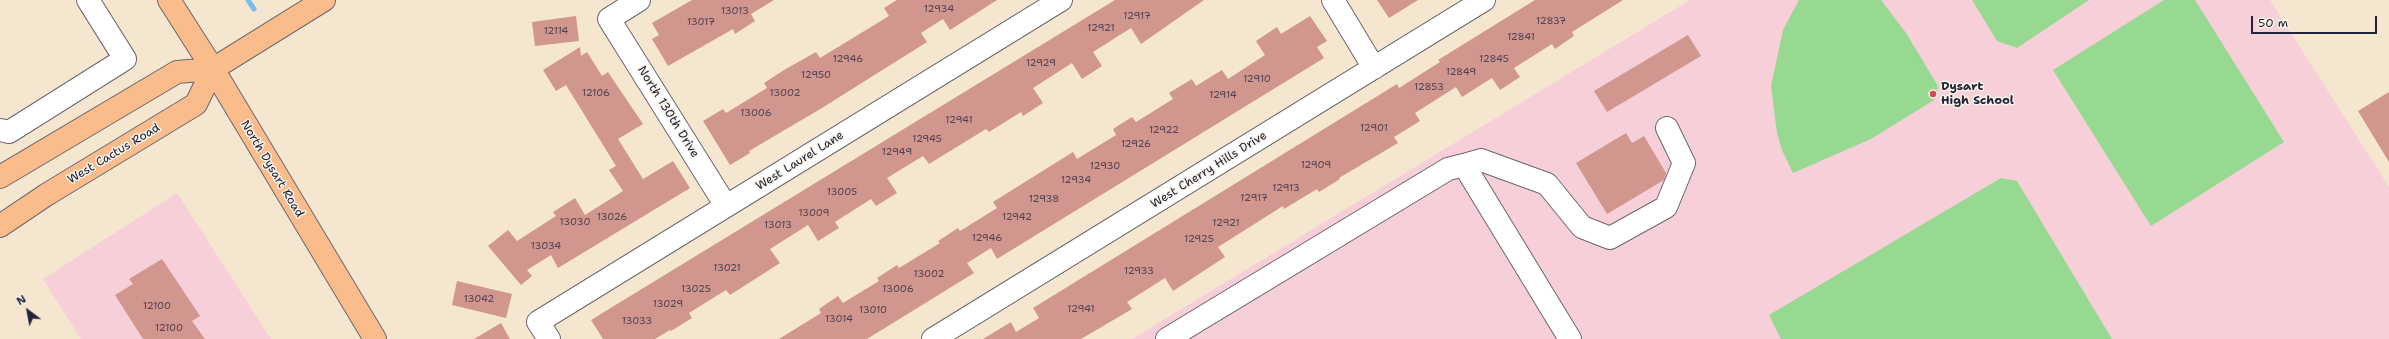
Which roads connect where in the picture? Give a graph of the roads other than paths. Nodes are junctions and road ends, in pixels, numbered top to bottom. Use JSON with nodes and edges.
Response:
{"nodes":[{"id":1,"x":88,"y":0,"type":"edge"},
{"id":2,"x":169,"y":0,"type":"edge"},
{"id":3,"x":324,"y":0,"type":"edge"},
{"id":4,"x":640,"y":0,"type":"edge"},
{"id":5,"x":1061,"y":0,"type":"edge"},
{"id":6,"x":1333,"y":0,"type":"edge"},
{"id":7,"x":1484,"y":0,"type":"edge"},
{"id":8,"x":1374,"y":68,"type":"junction"},
{"id":9,"x":213,"y":69,"type":"junction"},
{"id":10,"x":1667,"y":128,"type":"dead end"},
{"id":11,"x":0,"y":130,"type":"edge"},
{"id":12,"x":1464,"y":165,"type":"junction"},
{"id":13,"x":0,"y":177,"type":"edge"},
{"id":14,"x":726,"y":206,"type":"junction"},
{"id":15,"x":0,"y":226,"type":"edge"},
{"id":16,"x":544,"y":330,"type":"edge"},
{"id":17,"x":375,"y":339,"type":"edge"},
{"id":18,"x":933,"y":339,"type":"edge"},
{"id":19,"x":1167,"y":339,"type":"edge"},
{"id":20,"x":1570,"y":339,"type":"edge"}],
"edges":[{"from":1,"to":11,"type":"street"},
{"from":2,"to":9,"type":"main road","name":"North Dysart Road"},
{"from":3,"to":9,"type":"main road"},
{"from":4,"to":14,"type":"street","name":"North 130th Drive"},
{"from":5,"to":14,"type":"street","name":"West Laurel Lane"},
{"from":6,"to":8,"type":"street"},
{"from":7,"to":8,"type":"street","name":"West Cherry Hills Drive"},
{"from":8,"to":18,"type":"street","name":"West Cherry Hills Drive"},
{"from":9,"to":13,"type":"main road"},
{"from":9,"to":15,"type":"main road","name":"West Cactus Road"},
{"from":9,"to":17,"type":"main road","name":"North Dysart Road"},
{"from":10,"to":12,"type":"street"},
{"from":12,"to":19,"type":"street"},
{"from":12,"to":20,"type":"street"},
{"from":14,"to":16,"type":"street","name":"West Laurel Lane"}]}
